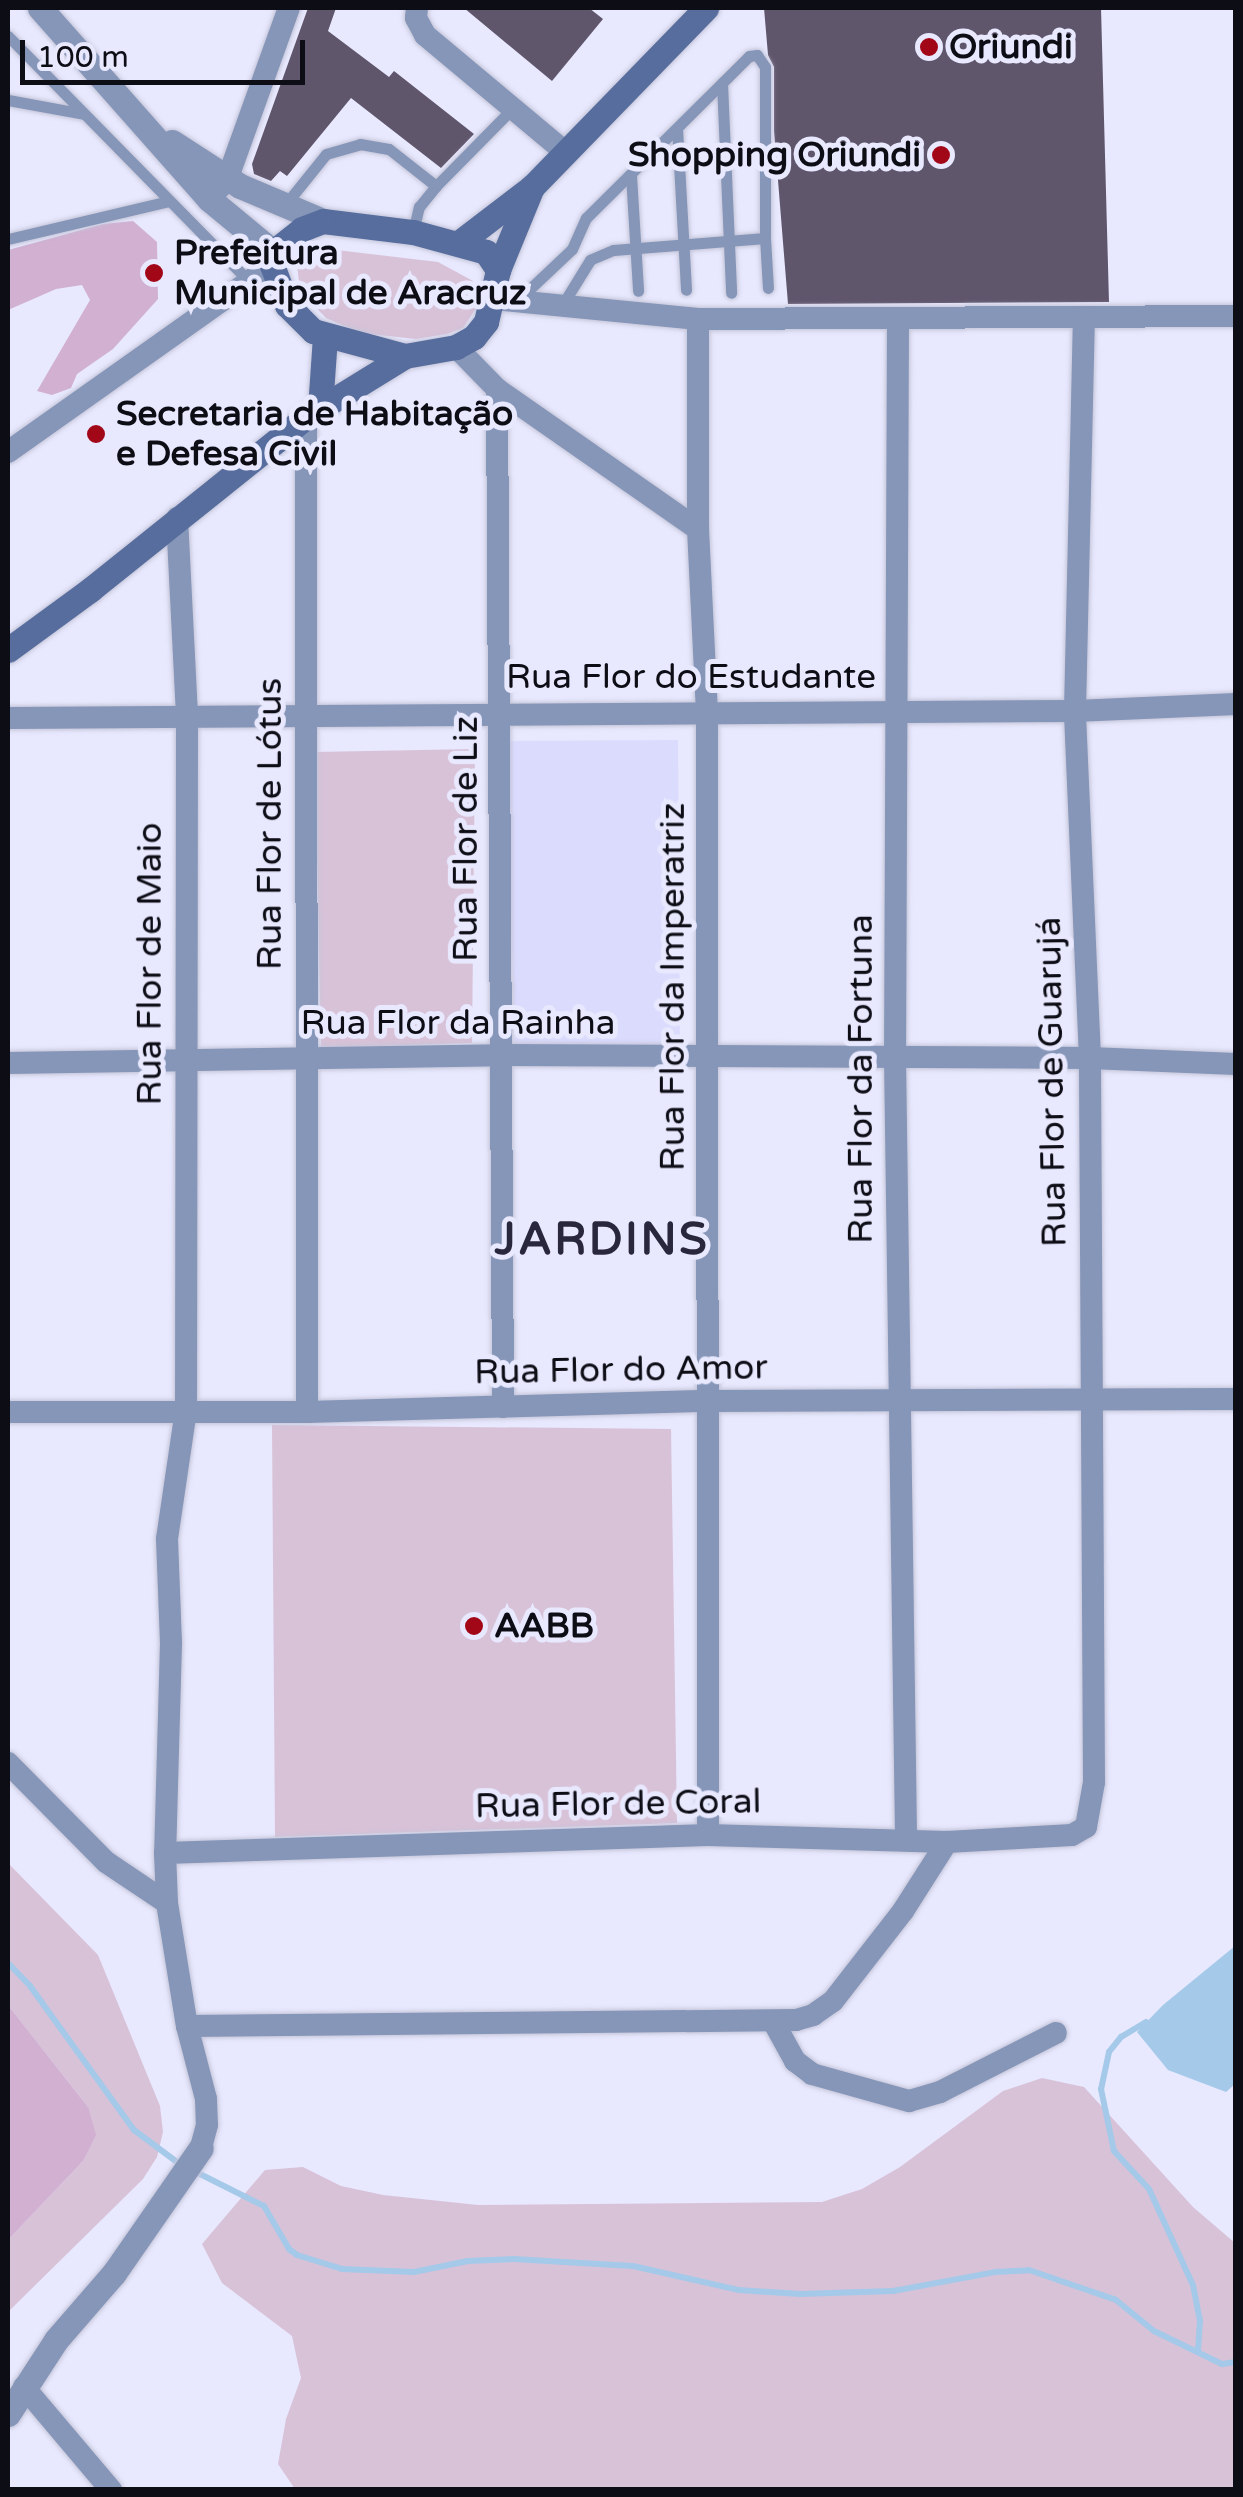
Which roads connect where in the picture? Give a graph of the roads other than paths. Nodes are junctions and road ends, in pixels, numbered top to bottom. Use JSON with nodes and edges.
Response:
{"nodes":[{"id":1,"x":40,"y":8,"type":"edge"},
{"id":2,"x":417,"y":8,"type":"edge"},
{"id":3,"x":706,"y":8,"type":"edge"},
{"id":4,"x":286,"y":9,"type":"edge"},
{"id":5,"x":8,"y":36,"type":"edge"},
{"id":6,"x":722,"y":83,"type":"junction"},
{"id":7,"x":8,"y":100,"type":"edge"},
{"id":8,"x":514,"y":108,"type":"junction"},
{"id":9,"x":84,"y":114,"type":"junction"},
{"id":10,"x":143,"y":122,"type":"junction"},
{"id":11,"x":678,"y":128,"type":"junction"},
{"id":12,"x":566,"y":152,"type":"junction"},
{"id":13,"x":630,"y":176,"type":"junction"},
{"id":14,"x":227,"y":180,"type":"junction"},
{"id":15,"x":436,"y":186,"type":"junction"},
{"id":16,"x":532,"y":187,"type":"junction"},
{"id":17,"x":209,"y":199,"type":"junction"},
{"id":18,"x":169,"y":200,"type":"junction"},
{"id":19,"x":284,"y":205,"type":"junction"},
{"id":20,"x":323,"y":221,"type":"junction"},
{"id":21,"x":413,"y":232,"type":"junction"},
{"id":22,"x":764,"y":238,"type":"junction"},
{"id":23,"x":8,"y":239,"type":"edge"},
{"id":24,"x":728,"y":241,"type":"junction"},
{"id":25,"x":460,"y":242,"type":"junction"},
{"id":26,"x":682,"y":245,"type":"junction"},
{"id":27,"x":636,"y":248,"type":"junction"},
{"id":28,"x":273,"y":258,"type":"junction"},
{"id":29,"x":498,"y":270,"type":"junction"},
{"id":30,"x":249,"y":282,"type":"junction"},
{"id":31,"x":768,"y":288,"type":"dead end"},
{"id":32,"x":638,"y":290,"type":"dead end"},
{"id":33,"x":686,"y":290,"type":"dead end"},
{"id":34,"x":731,"y":293,"type":"dead end"},
{"id":35,"x":505,"y":301,"type":"junction"},
{"id":36,"x":561,"y":307,"type":"junction"},
{"id":37,"x":1236,"y":316,"type":"edge"},
{"id":38,"x":1084,"y":318,"type":"junction"},
{"id":39,"x":698,"y":319,"type":"junction"},
{"id":40,"x":898,"y":319,"type":"junction"},
{"id":41,"x":325,"y":336,"type":"junction"},
{"id":42,"x":456,"y":347,"type":"junction"},
{"id":43,"x":405,"y":356,"type":"junction"},
{"id":44,"x":497,"y":389,"type":"junction"},
{"id":45,"x":313,"y":412,"type":"junction"},
{"id":46,"x":8,"y":452,"type":"edge"},
{"id":47,"x":177,"y":518,"type":"junction"},
{"id":48,"x":698,"y":530,"type":"junction"},
{"id":49,"x":8,"y":650,"type":"edge"},
{"id":50,"x":1236,"y":704,"type":"edge"},
{"id":51,"x":897,"y":711,"type":"junction"},
{"id":52,"x":1075,"y":711,"type":"junction"},
{"id":53,"x":706,"y":712,"type":"junction"},
{"id":54,"x":304,"y":714,"type":"junction"},
{"id":55,"x":501,"y":714,"type":"junction"},
{"id":56,"x":187,"y":716,"type":"junction"},
{"id":57,"x":8,"y":718,"type":"edge"},
{"id":58,"x":501,"y":1055,"type":"junction"},
{"id":59,"x":895,"y":1057,"type":"junction"},
{"id":60,"x":708,"y":1058,"type":"junction"},
{"id":61,"x":1090,"y":1058,"type":"junction"},
{"id":62,"x":304,"y":1060,"type":"junction"},
{"id":63,"x":184,"y":1061,"type":"junction"},
{"id":64,"x":8,"y":1063,"type":"edge"},
{"id":65,"x":1236,"y":1064,"type":"edge"},
{"id":66,"x":1092,"y":1398,"type":"junction"},
{"id":67,"x":1236,"y":1399,"type":"edge"},
{"id":68,"x":708,"y":1401,"type":"junction"},
{"id":69,"x":898,"y":1404,"type":"junction"},
{"id":70,"x":503,"y":1407,"type":"junction"},
{"id":71,"x":186,"y":1410,"type":"junction"},
{"id":72,"x":8,"y":1412,"type":"edge"},
{"id":73,"x":307,"y":1412,"type":"junction"},
{"id":74,"x":8,"y":1764,"type":"edge"},
{"id":75,"x":708,"y":1834,"type":"junction"},
{"id":76,"x":1072,"y":1835,"type":"joint"},
{"id":77,"x":906,"y":1839,"type":"junction"},
{"id":78,"x":947,"y":1842,"type":"junction"},
{"id":79,"x":165,"y":1852,"type":"junction"},
{"id":80,"x":167,"y":1903,"type":"junction"},
{"id":81,"x":773,"y":2021,"type":"junction"},
{"id":82,"x":187,"y":2026,"type":"junction"},
{"id":83,"x":1056,"y":2033,"type":"dead end"},
{"id":84,"x":201,"y":2148,"type":"joint"},
{"id":85,"x":24,"y":2387,"type":"junction"},
{"id":86,"x":8,"y":2414,"type":"edge"},
{"id":87,"x":111,"y":2490,"type":"edge"}],
"edges":[{"from":1,"to":10,"type":"street"},
{"from":2,"to":8,"type":"street"},
{"from":3,"to":12,"type":"main road"},
{"from":4,"to":14,"type":"street"},
{"from":5,"to":9,"type":"lane"},
{"from":6,"to":11,"type":"lane"},
{"from":6,"to":22,"type":"lane"},
{"from":6,"to":24,"type":"lane"},
{"from":7,"to":9,"type":"lane"},
{"from":8,"to":12,"type":"street"},
{"from":8,"to":15,"type":"lane"},
{"from":9,"to":18,"type":"lane"},
{"from":10,"to":14,"type":"street"},
{"from":10,"to":17,"type":"street"},
{"from":11,"to":13,"type":"lane"},
{"from":11,"to":26,"type":"lane"},
{"from":12,"to":16,"type":"main road"},
{"from":13,"to":27,"type":"lane"},
{"from":13,"to":35,"type":"lane"},
{"from":14,"to":17,"type":"street"},
{"from":14,"to":19,"type":"street"},
{"from":15,"to":19,"type":"lane"},
{"from":15,"to":21,"type":"lane"},
{"from":16,"to":25,"type":"main road"},
{"from":16,"to":29,"type":"main road"},
{"from":17,"to":28,"type":"street"},
{"from":18,"to":23,"type":"lane"},
{"from":18,"to":30,"type":"lane"},
{"from":19,"to":20,"type":"street"},
{"from":20,"to":21,"type":"main road"},
{"from":20,"to":28,"type":"main road"},
{"from":21,"to":25,"type":"main road"},
{"from":22,"to":24,"type":"lane"},
{"from":22,"to":31,"type":"lane"},
{"from":24,"to":26,"type":"lane"},
{"from":24,"to":34,"type":"lane"},
{"from":25,"to":29,"type":"main road"},
{"from":26,"to":27,"type":"lane"},
{"from":26,"to":33,"type":"lane"},
{"from":27,"to":32,"type":"lane"},
{"from":27,"to":36,"type":"lane"},
{"from":28,"to":30,"type":"street"},
{"from":28,"to":41,"type":"main road"},
{"from":29,"to":35,"type":"main road"},
{"from":30,"to":46,"type":"street"},
{"from":35,"to":36,"type":"street"},
{"from":35,"to":42,"type":"main road"},
{"from":36,"to":39,"type":"street"},
{"from":37,"to":38,"type":"street"},
{"from":38,"to":40,"type":"street"},
{"from":38,"to":52,"type":"street","name":"Rua Flor de Guarujá"},
{"from":39,"to":40,"type":"street"},
{"from":39,"to":48,"type":"street","name":"Rua Flor da Imperatriz"},
{"from":40,"to":51,"type":"street","name":"Rua Flor da Fortuna"},
{"from":41,"to":43,"type":"main road"},
{"from":41,"to":45,"type":"main road"},
{"from":42,"to":43,"type":"main road"},
{"from":42,"to":44,"type":"street"},
{"from":43,"to":45,"type":"main road"},
{"from":44,"to":48,"type":"street"},
{"from":44,"to":55,"type":"street","name":"Rua Flor de Liz"},
{"from":45,"to":47,"type":"main road"},
{"from":45,"to":54,"type":"street","name":"Rua Flor de Lótus"},
{"from":47,"to":49,"type":"main road"},
{"from":47,"to":56,"type":"street","name":"Rua Flor de Maio"},
{"from":48,"to":53,"type":"street","name":"Rua Flor da Imperatriz"},
{"from":50,"to":52,"type":"street","name":"Rua Flor do Estudante"},
{"from":51,"to":52,"type":"street","name":"Rua Flor do Estudante"},
{"from":51,"to":53,"type":"street","name":"Rua Flor do Estudante"},
{"from":51,"to":59,"type":"street","name":"Rua Flor da Fortuna"},
{"from":52,"to":61,"type":"street","name":"Rua Flor de Guarujá"},
{"from":53,"to":55,"type":"street","name":"Rua Flor do Estudante"},
{"from":53,"to":60,"type":"street","name":"Rua Flor da Imperatriz"},
{"from":54,"to":55,"type":"street","name":"Rua Flor do Estudante"},
{"from":54,"to":56,"type":"street","name":"Rua Flor do Estudante"},
{"from":54,"to":62,"type":"street","name":"Rua Flor de Lótus"},
{"from":55,"to":58,"type":"street","name":"Rua Flor de Liz"},
{"from":56,"to":57,"type":"street","name":"Rua Flor do Estudante"},
{"from":56,"to":63,"type":"street","name":"Rua Flor de Maio"},
{"from":58,"to":60,"type":"street","name":"Rua Flor da Rainha"},
{"from":58,"to":62,"type":"street","name":"Rua Flor da Rainha"},
{"from":58,"to":70,"type":"street","name":"Rua Flor de Liz"},
{"from":59,"to":60,"type":"street","name":"Rua Flor da Rainha"},
{"from":59,"to":61,"type":"street","name":"Rua Flor da Rainha"},
{"from":59,"to":69,"type":"street","name":"Rua Flor da Fortuna"},
{"from":60,"to":68,"type":"street","name":"Rua Flor da Imperatriz"},
{"from":61,"to":65,"type":"street","name":"Rua Flor da Rainha"},
{"from":61,"to":66,"type":"street","name":"Rua Flor de Guarujá"},
{"from":62,"to":63,"type":"street","name":"Rua Flor da Rainha"},
{"from":62,"to":73,"type":"street","name":"Rua Flor de Lótus"},
{"from":63,"to":64,"type":"street","name":"Rua Flor da Rainha"},
{"from":63,"to":71,"type":"street","name":"Rua Flor de Maio"},
{"from":66,"to":67,"type":"street","name":"Rua Flor do Amor"},
{"from":66,"to":69,"type":"street","name":"Rua Flor do Amor"},
{"from":66,"to":76,"type":"street","name":"Rua Flor de Guarujá"},
{"from":68,"to":69,"type":"street","name":"Rua Flor do Amor"},
{"from":68,"to":70,"type":"street","name":"Rua Flor do Amor"},
{"from":68,"to":75,"type":"street","name":"Rua Flor da Imperatriz"},
{"from":69,"to":77,"type":"street","name":"Rua Flor da Fortuna"},
{"from":70,"to":73,"type":"street","name":"Rua Flor do Amor"},
{"from":71,"to":72,"type":"street","name":"Rua Flor do Amor"},
{"from":71,"to":73,"type":"street","name":"Rua Flor do Amor"},
{"from":71,"to":79,"type":"street","name":"Rua Flor de Maio"},
{"from":74,"to":80,"type":"street"},
{"from":75,"to":77,"type":"street","name":"Rua Flor de Coral"},
{"from":75,"to":79,"type":"street","name":"Rua Flor de Coral"},
{"from":76,"to":78,"type":"street","name":"Rua Flor de Coral"},
{"from":77,"to":78,"type":"street","name":"Rua Flor de Coral"},
{"from":78,"to":81,"type":"street"},
{"from":79,"to":80,"type":"street","name":"Rua Flor de Maio"},
{"from":80,"to":82,"type":"street","name":"Rua Flor de Maio"},
{"from":81,"to":82,"type":"street"},
{"from":81,"to":83,"type":"street"},
{"from":82,"to":84,"type":"street","name":"Rua Flor de Maio"},
{"from":84,"to":85,"type":"street"},
{"from":85,"to":86,"type":"street"},
{"from":85,"to":87,"type":"street"}]}
